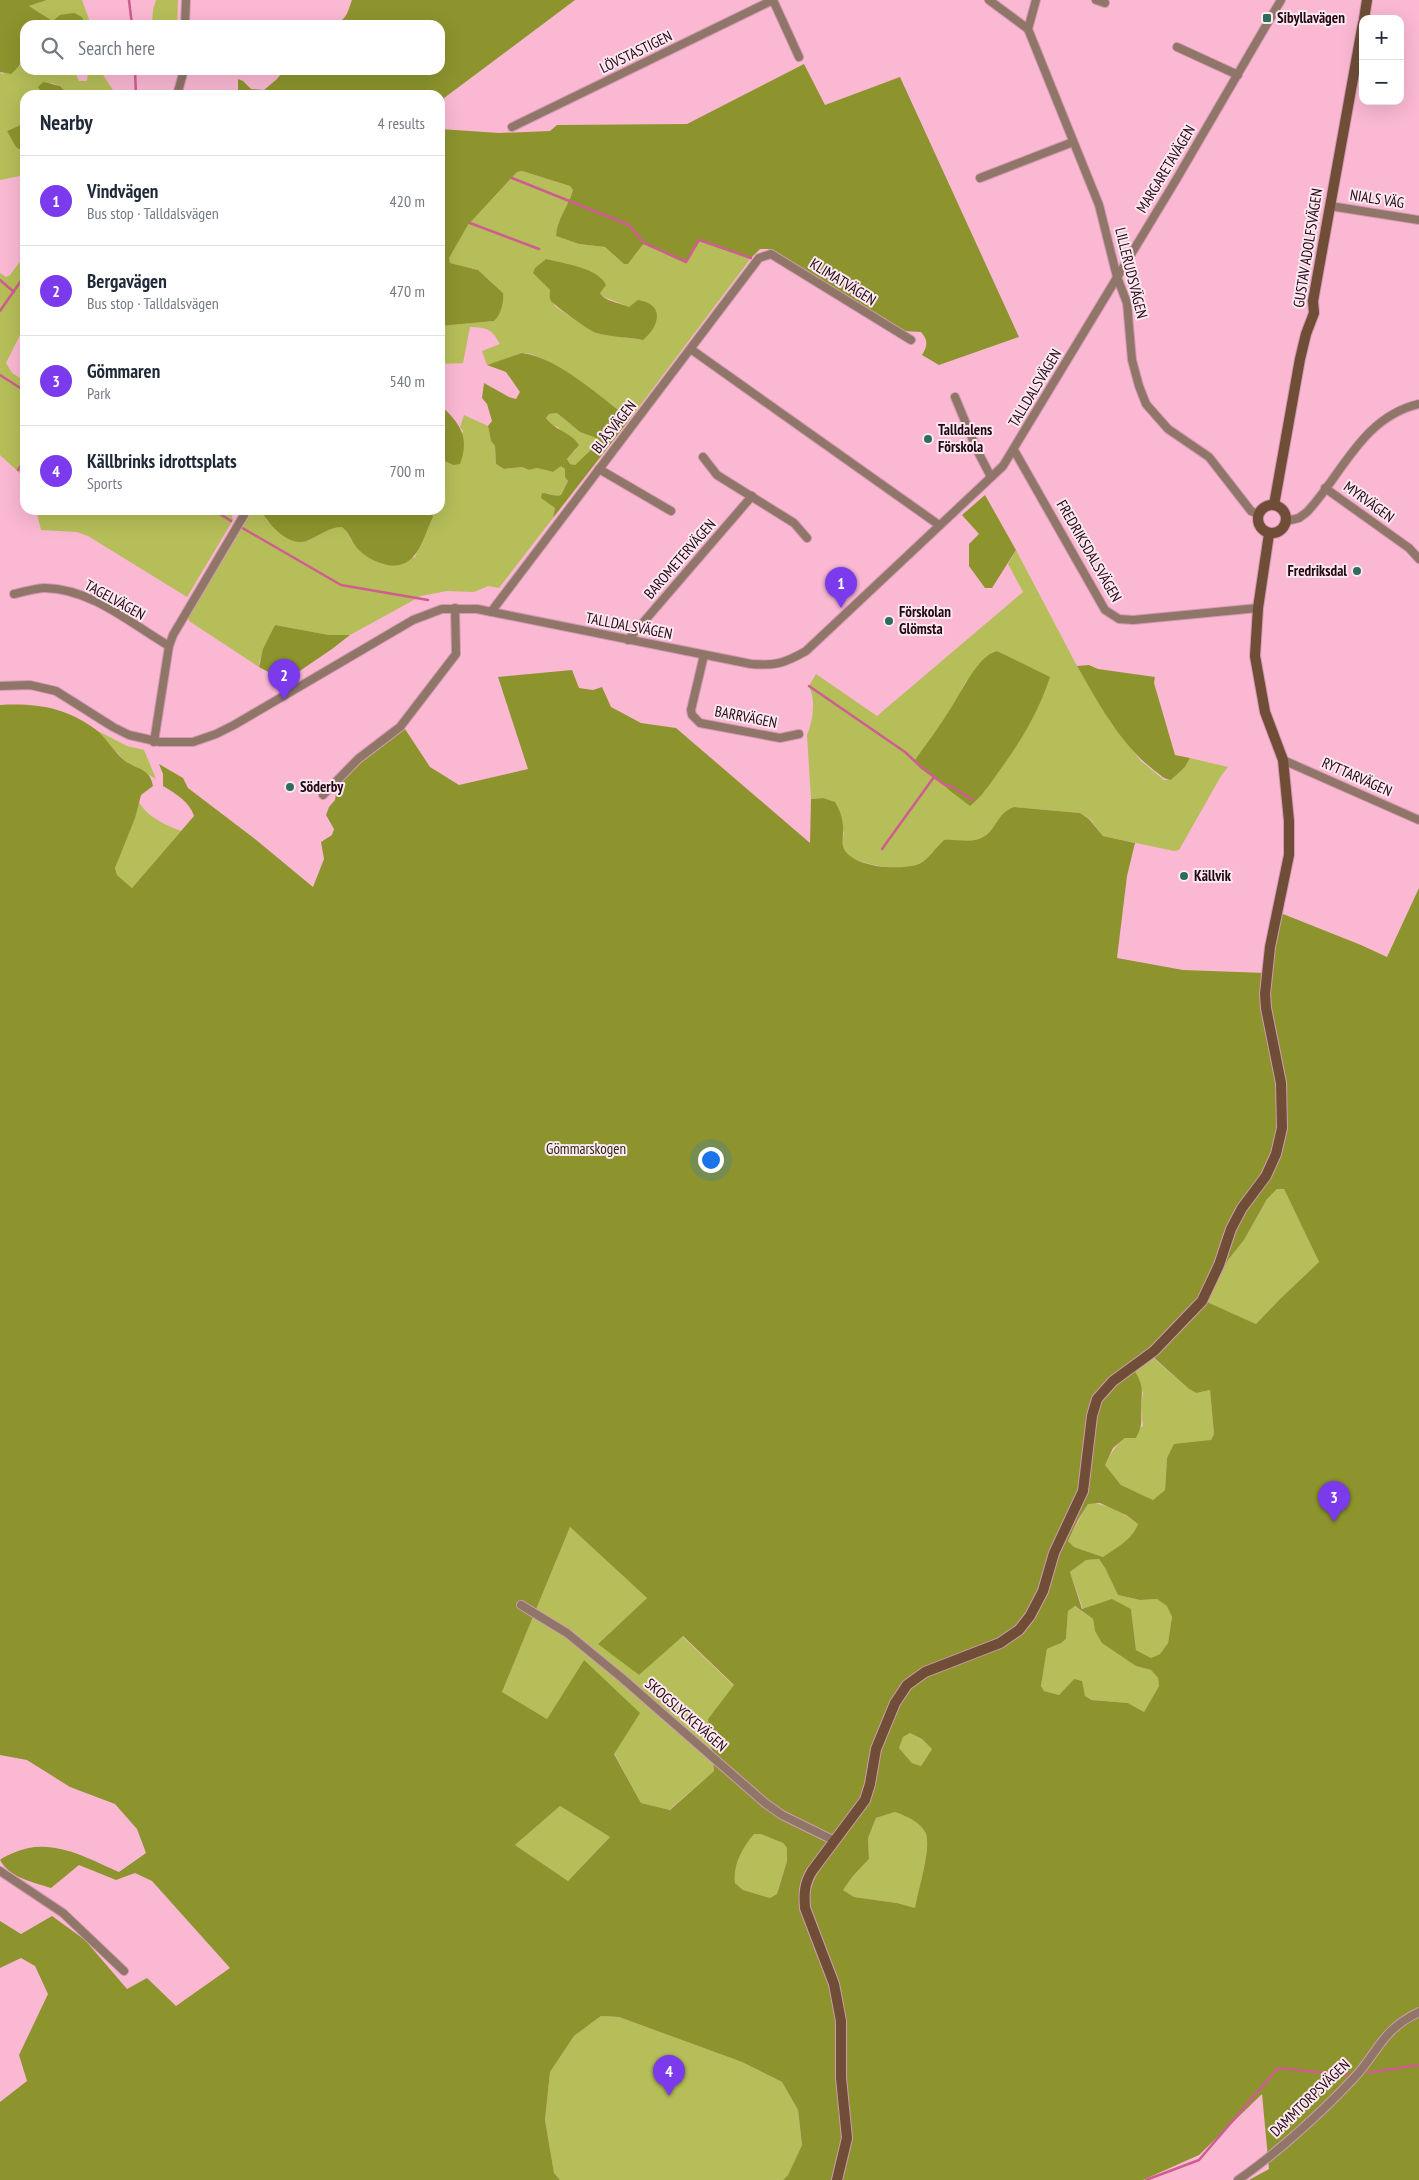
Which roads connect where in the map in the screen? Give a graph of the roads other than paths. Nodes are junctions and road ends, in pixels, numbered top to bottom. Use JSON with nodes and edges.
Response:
{"nodes":[{"id":1,"x":186,"y":0,"type":"edge"},
{"id":2,"x":773,"y":0,"type":"edge"},
{"id":3,"x":990,"y":0,"type":"edge"},
{"id":4,"x":1036,"y":0,"type":"edge"},
{"id":5,"x":1096,"y":0,"type":"edge"},
{"id":6,"x":1281,"y":0,"type":"edge"},
{"id":7,"x":1367,"y":0,"type":"edge"},
{"id":8,"x":1105,"y":3,"type":"dead end"},
{"id":9,"x":1365,"y":15,"type":"edge"},
{"id":10,"x":185,"y":20,"type":"edge"},
{"id":11,"x":1028,"y":29,"type":"junction"},
{"id":12,"x":1359,"y":46,"type":"edge"},
{"id":13,"x":1177,"y":47,"type":"dead end"},
{"id":14,"x":799,"y":56,"type":"dead end"},
{"id":15,"x":183,"y":75,"type":"edge"},
{"id":16,"x":1238,"y":75,"type":"junction"},
{"id":17,"x":179,"y":90,"type":"edge"},
{"id":18,"x":512,"y":127,"type":"dead end"},
{"id":19,"x":1073,"y":142,"type":"junction"},
{"id":20,"x":980,"y":178,"type":"dead end"},
{"id":21,"x":1330,"y":206,"type":"junction"},
{"id":22,"x":1419,"y":220,"type":"edge"},
{"id":23,"x":759,"y":258,"type":"joint"},
{"id":24,"x":1117,"y":276,"type":"junction"},
{"id":25,"x":910,"y":340,"type":"dead end"},
{"id":26,"x":692,"y":350,"type":"junction"},
{"id":27,"x":955,"y":398,"type":"dead end"},
{"id":28,"x":1419,"y":404,"type":"edge"},
{"id":29,"x":1014,"y":450,"type":"junction"},
{"id":30,"x":703,"y":457,"type":"dead end"},
{"id":31,"x":599,"y":469,"type":"junction"},
{"id":32,"x":991,"y":477,"type":"junction"},
{"id":33,"x":1325,"y":488,"type":"junction"},
{"id":34,"x":752,"y":496,"type":"junction"},
{"id":35,"x":1274,"y":505,"type":"junction"},
{"id":36,"x":671,"y":511,"type":"dead end"},
{"id":37,"x":1258,"y":514,"type":"junction"},
{"id":38,"x":244,"y":515,"type":"edge"},
{"id":39,"x":1287,"y":520,"type":"junction"},
{"id":40,"x":939,"y":525,"type":"junction"},
{"id":41,"x":1269,"y":534,"type":"junction"},
{"id":42,"x":807,"y":538,"type":"dead end"},
{"id":43,"x":1419,"y":559,"type":"edge"},
{"id":44,"x":14,"y":594,"type":"dead end"},
{"id":45,"x":455,"y":608,"type":"junction"},
{"id":46,"x":1258,"y":608,"type":"junction"},
{"id":47,"x":491,"y":612,"type":"junction"},
{"id":48,"x":628,"y":640,"type":"junction"},
{"id":49,"x":168,"y":646,"type":"junction"},
{"id":50,"x":704,"y":655,"type":"junction"},
{"id":51,"x":0,"y":686,"type":"edge"},
{"id":52,"x":799,"y":734,"type":"dead end"},
{"id":53,"x":154,"y":742,"type":"junction"},
{"id":54,"x":1283,"y":760,"type":"junction"},
{"id":55,"x":323,"y":795,"type":"dead end"},
{"id":56,"x":1419,"y":820,"type":"edge"},
{"id":57,"x":521,"y":1605,"type":"dead end"},
{"id":58,"x":834,"y":1841,"type":"junction"},
{"id":59,"x":0,"y":1871,"type":"edge"},
{"id":60,"x":124,"y":1971,"type":"dead end"},
{"id":61,"x":1419,"y":2012,"type":"edge"},
{"id":62,"x":838,"y":2180,"type":"edge"},
{"id":63,"x":1238,"y":2180,"type":"edge"}],
"edges":[{"from":1,"to":10,"type":"street"},
{"from":2,"to":14,"type":"street"},
{"from":2,"to":18,"type":"street","name":"LÖVSTASTIGEN"},
{"from":3,"to":11,"type":"street"},
{"from":4,"to":11,"type":"street"},
{"from":5,"to":8,"type":"street"},
{"from":6,"to":16,"type":"street","name":"MARGARETAVÄGEN"},
{"from":7,"to":9,"type":"street"},
{"from":11,"to":19,"type":"street","name":"LILLERUDSVÄGEN"},
{"from":12,"to":21,"type":"street","name":"GUSTAV ADOLFSVÄGEN"},
{"from":13,"to":16,"type":"street"},
{"from":15,"to":17,"type":"street"},
{"from":16,"to":24,"type":"street","name":"MARGARETAVÄGEN"},
{"from":19,"to":20,"type":"street"},
{"from":19,"to":24,"type":"street","name":"LILLERUDSVÄGEN"},
{"from":21,"to":22,"type":"street","name":"NIALS VÄG"},
{"from":21,"to":35,"type":"street","name":"GUSTAV ADOLFSVÄGEN"},
{"from":23,"to":25,"type":"street","name":"KLIMATVÄGEN"},
{"from":23,"to":26,"type":"street","name":"BLÅSVÄGEN"},
{"from":24,"to":29,"type":"street","name":"TALLDALSVÄGEN"},
{"from":24,"to":37,"type":"street","name":"LILLERUDSVÄGEN"},
{"from":26,"to":31,"type":"street","name":"BLÅSVÄGEN"},
{"from":26,"to":40,"type":"street"},
{"from":27,"to":32,"type":"street"},
{"from":28,"to":33,"type":"street"},
{"from":29,"to":32,"type":"street","name":"TALLDALSVÄGEN"},
{"from":29,"to":46,"type":"street","name":"FREDRIKSDALSVÄGEN"},
{"from":30,"to":34,"type":"street"},
{"from":31,"to":36,"type":"street"},
{"from":31,"to":47,"type":"street","name":"BLÅSVÄGEN"},
{"from":32,"to":40,"type":"street","name":"TALLDALSVÄGEN"},
{"from":33,"to":39,"type":"street"},
{"from":33,"to":43,"type":"street","name":"MYRVÄGEN"},
{"from":34,"to":42,"type":"street"},
{"from":34,"to":48,"type":"street","name":"BAROMETERVÄGEN"},
{"from":35,"to":37,"type":"street"},
{"from":35,"to":39,"type":"street"},
{"from":37,"to":41,"type":"street"},
{"from":38,"to":49,"type":"street"},
{"from":39,"to":41,"type":"street"},
{"from":40,"to":50,"type":"street","name":"TALLDALSVÄGEN"},
{"from":41,"to":46,"type":"street"},
{"from":44,"to":49,"type":"street","name":"TAGELVÄGEN"},
{"from":45,"to":47,"type":"street","name":"TALLDALSVÄGEN"},
{"from":45,"to":53,"type":"street","name":"TALLDALSVÄGEN"},
{"from":45,"to":55,"type":"street"},
{"from":46,"to":54,"type":"street"},
{"from":47,"to":48,"type":"street","name":"TALLDALSVÄGEN"},
{"from":48,"to":50,"type":"street","name":"TALLDALSVÄGEN"},
{"from":49,"to":53,"type":"street"},
{"from":50,"to":52,"type":"street","name":"BARRVÄGEN"},
{"from":51,"to":53,"type":"street","name":"TALLDALSVÄGEN"},
{"from":54,"to":56,"type":"street","name":"RYTTARVÄGEN"},
{"from":54,"to":58,"type":"street"},
{"from":57,"to":58,"type":"street","name":"SKOGSLYCKEVÄGEN"},
{"from":58,"to":62,"type":"street"},
{"from":59,"to":60,"type":"street"},
{"from":61,"to":63,"type":"street","name":"DAMMTORPSVÄGEN"}]}
